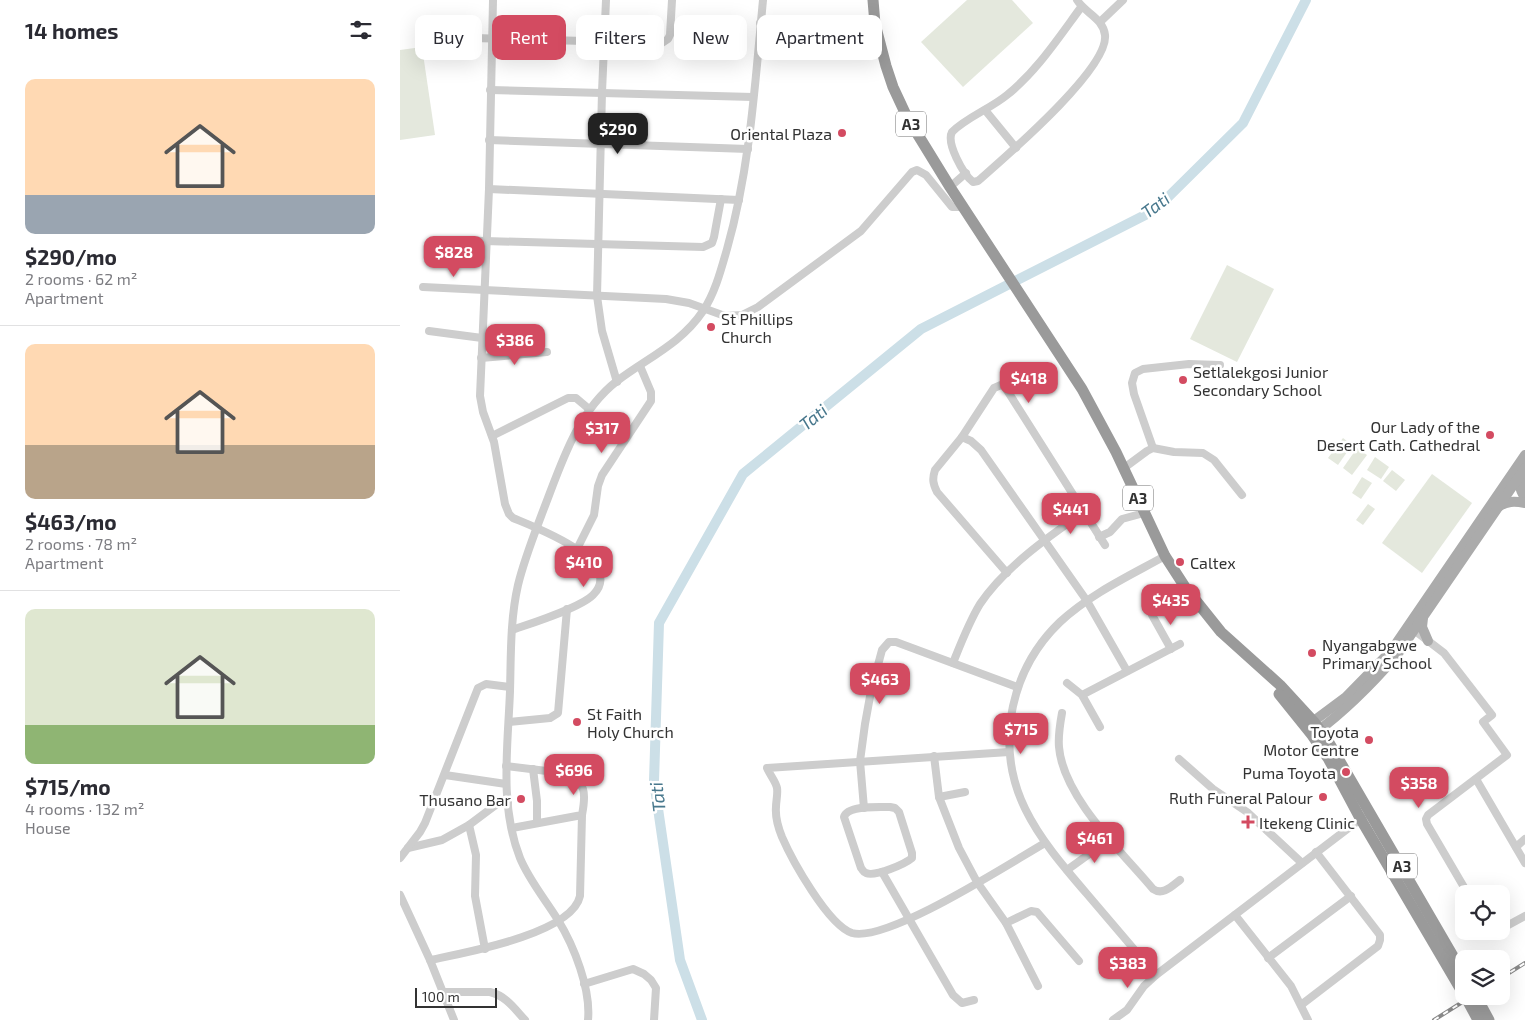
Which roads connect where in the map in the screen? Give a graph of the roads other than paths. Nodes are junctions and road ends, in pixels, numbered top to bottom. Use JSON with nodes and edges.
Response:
{"nodes":[{"id":1,"x":493,"y":0,"type":"edge"},
{"id":2,"x":606,"y":0,"type":"edge"},
{"id":3,"x":672,"y":0,"type":"edge"},
{"id":4,"x":763,"y":0,"type":"edge"},
{"id":5,"x":873,"y":0,"type":"edge"},
{"id":6,"x":1123,"y":0,"type":"edge"},
{"id":7,"x":1079,"y":3,"type":"edge"},
{"id":8,"x":493,"y":15,"type":"edge"},
{"id":9,"x":605,"y":15,"type":"edge"},
{"id":10,"x":761,"y":15,"type":"edge"},
{"id":11,"x":874,"y":15,"type":"edge"},
{"id":12,"x":1100,"y":22,"type":"junction"},
{"id":13,"x":482,"y":38,"type":"edge"},
{"id":14,"x":492,"y":38,"type":"joint"},
{"id":15,"x":664,"y":42,"type":"edge"},
{"id":16,"x":882,"y":51,"type":"edge"},
{"id":17,"x":757,"y":55,"type":"edge"},
{"id":18,"x":603,"y":60,"type":"edge"},
{"id":19,"x":490,"y":90,"type":"junction"},
{"id":20,"x":602,"y":92,"type":"junction"},
{"id":21,"x":753,"y":97,"type":"junction"},
{"id":22,"x":985,"y":110,"type":"junction"},
{"id":23,"x":489,"y":140,"type":"junction"},
{"id":24,"x":601,"y":143,"type":"junction"},
{"id":25,"x":1016,"y":148,"type":"junction"},
{"id":26,"x":748,"y":149,"type":"junction"},
{"id":27,"x":966,"y":173,"type":"junction"},
{"id":28,"x":950,"y":187,"type":"junction"},
{"id":29,"x":488,"y":189,"type":"junction"},
{"id":30,"x":599,"y":195,"type":"junction"},
{"id":31,"x":721,"y":199,"type":"junction"},
{"id":32,"x":739,"y":200,"type":"junction"},
{"id":33,"x":963,"y":207,"type":"junction"},
{"id":34,"x":486,"y":241,"type":"junction"},
{"id":35,"x":598,"y":244,"type":"junction"},
{"id":36,"x":431,"y":247,"type":"dead end"},
{"id":37,"x":423,"y":287,"type":"dead end"},
{"id":38,"x":484,"y":291,"type":"junction"},
{"id":39,"x":597,"y":296,"type":"junction"},
{"id":40,"x":705,"y":309,"type":"junction"},
{"id":41,"x":429,"y":331,"type":"dead end"},
{"id":42,"x":482,"y":338,"type":"junction"},
{"id":43,"x":547,"y":352,"type":"dead end"},
{"id":44,"x":481,"y":358,"type":"junction"},
{"id":45,"x":1220,"y":365,"type":"dead end"},
{"id":46,"x":640,"y":366,"type":"junction"},
{"id":47,"x":616,"y":382,"type":"junction"},
{"id":48,"x":589,"y":409,"type":"junction"},
{"id":49,"x":492,"y":436,"type":"junction"},
{"id":50,"x":962,"y":437,"type":"junction"},
{"id":51,"x":1153,"y":448,"type":"junction"},
{"id":52,"x":1524,"y":461,"type":"edge"},
{"id":53,"x":1124,"y":468,"type":"junction"},
{"id":54,"x":1525,"y":473,"type":"edge"},
{"id":55,"x":1242,"y":494,"type":"dead end"},
{"id":56,"x":1525,"y":497,"type":"edge"},
{"id":57,"x":1525,"y":503,"type":"edge"},
{"id":58,"x":1498,"y":507,"type":"junction"},
{"id":59,"x":1084,"y":512,"type":"junction"},
{"id":60,"x":1144,"y":513,"type":"junction"},
{"id":61,"x":537,"y":529,"type":"junction"},
{"id":62,"x":1099,"y":536,"type":"junction"},
{"id":63,"x":1045,"y":540,"type":"junction"},
{"id":64,"x":1105,"y":545,"type":"dead end"},
{"id":65,"x":577,"y":549,"type":"junction"},
{"id":66,"x":1165,"y":556,"type":"junction"},
{"id":67,"x":1007,"y":573,"type":"junction"},
{"id":68,"x":1087,"y":601,"type":"junction"},
{"id":69,"x":567,"y":610,"type":"junction"},
{"id":70,"x":1152,"y":615,"type":"dead end"},
{"id":71,"x":1423,"y":617,"type":"junction"},
{"id":72,"x":1411,"y":627,"type":"junction"},
{"id":73,"x":512,"y":630,"type":"junction"},
{"id":74,"x":1428,"y":641,"type":"junction"},
{"id":75,"x":1405,"y":643,"type":"junction"},
{"id":76,"x":1180,"y":644,"type":"dead end"},
{"id":77,"x":1171,"y":648,"type":"junction"},
{"id":78,"x":952,"y":663,"type":"junction"},
{"id":79,"x":1127,"y":671,"type":"junction"},
{"id":80,"x":1067,"y":683,"type":"dead end"},
{"id":81,"x":510,"y":687,"type":"junction"},
{"id":82,"x":1017,"y":688,"type":"junction"},
{"id":83,"x":1082,"y":695,"type":"junction"},
{"id":84,"x":1062,"y":713,"type":"dead end"},
{"id":85,"x":509,"y":722,"type":"junction"},
{"id":86,"x":1100,"y":727,"type":"dead end"},
{"id":87,"x":1313,"y":728,"type":"junction"},
{"id":88,"x":1008,"y":752,"type":"junction"},
{"id":89,"x":934,"y":756,"type":"junction"},
{"id":90,"x":1179,"y":759,"type":"dead end"},
{"id":91,"x":860,"y":761,"type":"junction"},
{"id":92,"x":506,"y":766,"type":"junction"},
{"id":93,"x":533,"y":769,"type":"junction"},
{"id":94,"x":445,"y":775,"type":"junction"},
{"id":95,"x":1476,"y":779,"type":"junction"},
{"id":96,"x":506,"y":784,"type":"junction"},
{"id":97,"x":965,"y":792,"type":"dead end"},
{"id":98,"x":939,"y":796,"type":"junction"},
{"id":99,"x":508,"y":803,"type":"junction"},
{"id":100,"x":864,"y":808,"type":"junction"},
{"id":101,"x":1365,"y":815,"type":"junction"},
{"id":102,"x":582,"y":816,"type":"junction"},
{"id":103,"x":537,"y":822,"type":"junction"},
{"id":104,"x":469,"y":825,"type":"junction"},
{"id":105,"x":512,"y":828,"type":"junction"},
{"id":106,"x":1110,"y":839,"type":"junction"},
{"id":107,"x":1525,"y":839,"type":"edge"},
{"id":108,"x":1045,"y":843,"type":"junction"},
{"id":109,"x":1516,"y":847,"type":"junction"},
{"id":110,"x":408,"y":848,"type":"junction"},
{"id":111,"x":1316,"y":852,"type":"junction"},
{"id":112,"x":400,"y":858,"type":"edge"},
{"id":113,"x":1302,"y":863,"type":"junction"},
{"id":114,"x":1525,"y":863,"type":"edge"},
{"id":115,"x":1067,"y":870,"type":"junction"},
{"id":116,"x":882,"y":872,"type":"junction"},
{"id":117,"x":1180,"y":880,"type":"dead end"},
{"id":118,"x":977,"y":882,"type":"junction"},
{"id":119,"x":1463,"y":885,"type":"edge"},
{"id":120,"x":400,"y":895,"type":"edge"},
{"id":121,"x":1351,"y":896,"type":"junction"},
{"id":122,"x":1234,"y":915,"type":"junction"},
{"id":123,"x":1525,"y":916,"type":"edge"},
{"id":124,"x":558,"y":920,"type":"junction"},
{"id":125,"x":910,"y":920,"type":"junction"},
{"id":126,"x":1006,"y":923,"type":"junction"},
{"id":127,"x":1429,"y":924,"type":"junction"},
{"id":128,"x":1510,"y":924,"type":"edge"},
{"id":129,"x":485,"y":949,"type":"junction"},
{"id":130,"x":1268,"y":958,"type":"junction"},
{"id":131,"x":430,"y":960,"type":"junction"},
{"id":132,"x":1078,"y":961,"type":"dead end"},
{"id":133,"x":1455,"y":962,"type":"edge"},
{"id":134,"x":1156,"y":975,"type":"junction"},
{"id":135,"x":1455,"y":977,"type":"edge"},
{"id":136,"x":584,"y":984,"type":"junction"},
{"id":137,"x":1038,"y":986,"type":"dead end"},
{"id":138,"x":442,"y":992,"type":"junction"},
{"id":139,"x":974,"y":1000,"type":"dead end"},
{"id":140,"x":1301,"y":1005,"type":"junction"},
{"id":141,"x":1469,"y":1005,"type":"edge"},
{"id":142,"x":1481,"y":1005,"type":"edge"},
{"id":143,"x":454,"y":1020,"type":"edge"},
{"id":144,"x":525,"y":1020,"type":"edge"},
{"id":145,"x":588,"y":1020,"type":"edge"},
{"id":146,"x":654,"y":1020,"type":"edge"},
{"id":147,"x":1114,"y":1020,"type":"edge"},
{"id":148,"x":1308,"y":1020,"type":"edge"},
{"id":149,"x":1478,"y":1020,"type":"edge"},
{"id":150,"x":1489,"y":1020,"type":"edge"}],
"edges":[{"from":1,"to":8,"type":"street"},
{"from":2,"to":9,"type":"street"},
{"from":3,"to":15,"type":"street"},
{"from":4,"to":10,"type":"street"},
{"from":5,"to":11,"type":"highway","number":"A3"},
{"from":6,"to":12,"type":"street"},
{"from":7,"to":12,"type":"street"},
{"from":7,"to":22,"type":"street"},
{"from":12,"to":25,"type":"street"},
{"from":13,"to":14,"type":"street"},
{"from":14,"to":19,"type":"street"},
{"from":16,"to":28,"type":"highway","number":"A3"},
{"from":17,"to":21,"type":"street"},
{"from":18,"to":20,"type":"street"},
{"from":19,"to":20,"type":"street"},
{"from":19,"to":23,"type":"street"},
{"from":20,"to":21,"type":"street"},
{"from":20,"to":24,"type":"street"},
{"from":21,"to":26,"type":"street"},
{"from":22,"to":25,"type":"street"},
{"from":22,"to":27,"type":"street"},
{"from":23,"to":24,"type":"street"},
{"from":23,"to":29,"type":"street"},
{"from":24,"to":26,"type":"street"},
{"from":24,"to":30,"type":"street"},
{"from":25,"to":27,"type":"street"},
{"from":26,"to":32,"type":"street"},
{"from":27,"to":28,"type":"street"},
{"from":28,"to":33,"type":"highway","number":"A3"},
{"from":29,"to":30,"type":"street"},
{"from":29,"to":34,"type":"street"},
{"from":30,"to":31,"type":"street"},
{"from":30,"to":35,"type":"street"},
{"from":31,"to":32,"type":"street"},
{"from":31,"to":35,"type":"street"},
{"from":32,"to":40,"type":"street"},
{"from":33,"to":40,"type":"street"},
{"from":33,"to":53,"type":"highway","number":"A3"},
{"from":34,"to":35,"type":"street"},
{"from":34,"to":36,"type":"street"},
{"from":34,"to":38,"type":"street"},
{"from":35,"to":39,"type":"street"},
{"from":37,"to":38,"type":"street"},
{"from":38,"to":39,"type":"street"},
{"from":38,"to":42,"type":"street"},
{"from":39,"to":40,"type":"street"},
{"from":39,"to":47,"type":"street"},
{"from":40,"to":46,"type":"street"},
{"from":41,"to":42,"type":"street"},
{"from":42,"to":44,"type":"street"},
{"from":43,"to":44,"type":"street"},
{"from":44,"to":49,"type":"street"},
{"from":45,"to":51,"type":"street"},
{"from":46,"to":47,"type":"street"},
{"from":46,"to":65,"type":"street"},
{"from":47,"to":48,"type":"street"},
{"from":48,"to":49,"type":"street"},
{"from":48,"to":61,"type":"street"},
{"from":49,"to":61,"type":"street"},
{"from":50,"to":59,"type":"street"},
{"from":50,"to":63,"type":"street"},
{"from":50,"to":67,"type":"street"},
{"from":51,"to":53,"type":"street"},
{"from":51,"to":55,"type":"street"},
{"from":52,"to":58,"type":"main road"},
{"from":52,"to":72,"type":"main road"},
{"from":53,"to":60,"type":"highway","number":"A3"},
{"from":54,"to":56,"type":"main road"},
{"from":57,"to":58,"type":"main road"},
{"from":58,"to":71,"type":"main road"},
{"from":59,"to":62,"type":"street"},
{"from":59,"to":63,"type":"street"},
{"from":60,"to":62,"type":"street"},
{"from":60,"to":66,"type":"highway","number":"A3"},
{"from":61,"to":65,"type":"street"},
{"from":61,"to":73,"type":"street"},
{"from":62,"to":64,"type":"street"},
{"from":63,"to":67,"type":"street"},
{"from":63,"to":68,"type":"street"},
{"from":65,"to":69,"type":"street"},
{"from":66,"to":68,"type":"street"},
{"from":66,"to":87,"type":"highway","number":"A3"},
{"from":67,"to":78,"type":"street"},
{"from":68,"to":79,"type":"street"},
{"from":68,"to":82,"type":"street"},
{"from":69,"to":73,"type":"street"},
{"from":69,"to":85,"type":"street"},
{"from":70,"to":77,"type":"street"},
{"from":71,"to":72,"type":"main road"},
{"from":71,"to":74,"type":"main road"},
{"from":72,"to":74,"type":"street"},
{"from":72,"to":75,"type":"main road"},
{"from":72,"to":87,"type":"main road"},
{"from":73,"to":81,"type":"street"},
{"from":74,"to":75,"type":"main road"},
{"from":74,"to":95,"type":"street"},
{"from":75,"to":87,"type":"main road"},
{"from":76,"to":77,"type":"street"},
{"from":77,"to":79,"type":"street"},
{"from":78,"to":82,"type":"street"},
{"from":78,"to":91,"type":"street"},
{"from":79,"to":83,"type":"street"},
{"from":80,"to":83,"type":"street"},
{"from":81,"to":85,"type":"street"},
{"from":81,"to":94,"type":"street"},
{"from":82,"to":88,"type":"street"},
{"from":83,"to":86,"type":"street"},
{"from":84,"to":106,"type":"street"},
{"from":85,"to":92,"type":"street"},
{"from":87,"to":101,"type":"highway","number":"A3"},
{"from":88,"to":89,"type":"street"},
{"from":88,"to":108,"type":"street"},
{"from":89,"to":91,"type":"street"},
{"from":89,"to":98,"type":"street"},
{"from":90,"to":113,"type":"street"},
{"from":91,"to":100,"type":"street"},
{"from":91,"to":125,"type":"street"},
{"from":92,"to":93,"type":"street"},
{"from":92,"to":96,"type":"street"},
{"from":93,"to":102,"type":"street"},
{"from":93,"to":103,"type":"street"},
{"from":94,"to":96,"type":"street"},
{"from":94,"to":110,"type":"street"},
{"from":95,"to":109,"type":"street"},
{"from":95,"to":119,"type":"street"},
{"from":96,"to":99,"type":"street"},
{"from":97,"to":98,"type":"street"},
{"from":98,"to":118,"type":"street"},
{"from":99,"to":104,"type":"street"},
{"from":99,"to":105,"type":"street"},
{"from":100,"to":116,"type":"street"},
{"from":100,"to":116,"type":"street"},
{"from":101,"to":111,"type":"street"},
{"from":101,"to":127,"type":"highway","number":"A3"},
{"from":102,"to":103,"type":"street"},
{"from":102,"to":124,"type":"street"},
{"from":103,"to":105,"type":"street"},
{"from":104,"to":110,"type":"street"},
{"from":104,"to":129,"type":"street"},
{"from":105,"to":124,"type":"street"},
{"from":106,"to":115,"type":"street"},
{"from":106,"to":117,"type":"street"},
{"from":107,"to":109,"type":"street"},
{"from":108,"to":115,"type":"street"},
{"from":108,"to":118,"type":"street"},
{"from":109,"to":114,"type":"street"},
{"from":110,"to":112,"type":"street"},
{"from":111,"to":113,"type":"street"},
{"from":111,"to":121,"type":"street"},
{"from":113,"to":122,"type":"street"},
{"from":115,"to":134,"type":"street"},
{"from":116,"to":125,"type":"street"},
{"from":118,"to":125,"type":"street"},
{"from":118,"to":126,"type":"street"},
{"from":120,"to":131,"type":"street"},
{"from":121,"to":130,"type":"street"},
{"from":121,"to":140,"type":"street"},
{"from":122,"to":130,"type":"street"},
{"from":122,"to":134,"type":"street"},
{"from":123,"to":128,"type":"street"},
{"from":124,"to":129,"type":"street"},
{"from":124,"to":136,"type":"street"},
{"from":125,"to":139,"type":"street"},
{"from":126,"to":132,"type":"street"},
{"from":126,"to":137,"type":"street"},
{"from":127,"to":133,"type":"highway","number":"A3"},
{"from":127,"to":135,"type":"highway","number":"A3"},
{"from":129,"to":131,"type":"street"},
{"from":130,"to":140,"type":"street"},
{"from":131,"to":138,"type":"street"},
{"from":134,"to":147,"type":"street"},
{"from":136,"to":145,"type":"street"},
{"from":136,"to":146,"type":"street"},
{"from":138,"to":143,"type":"street"},
{"from":138,"to":144,"type":"street"},
{"from":140,"to":148,"type":"street"},
{"from":141,"to":149,"type":"highway","number":"A3","bridge":true},
{"from":142,"to":150,"type":"highway"}]}
